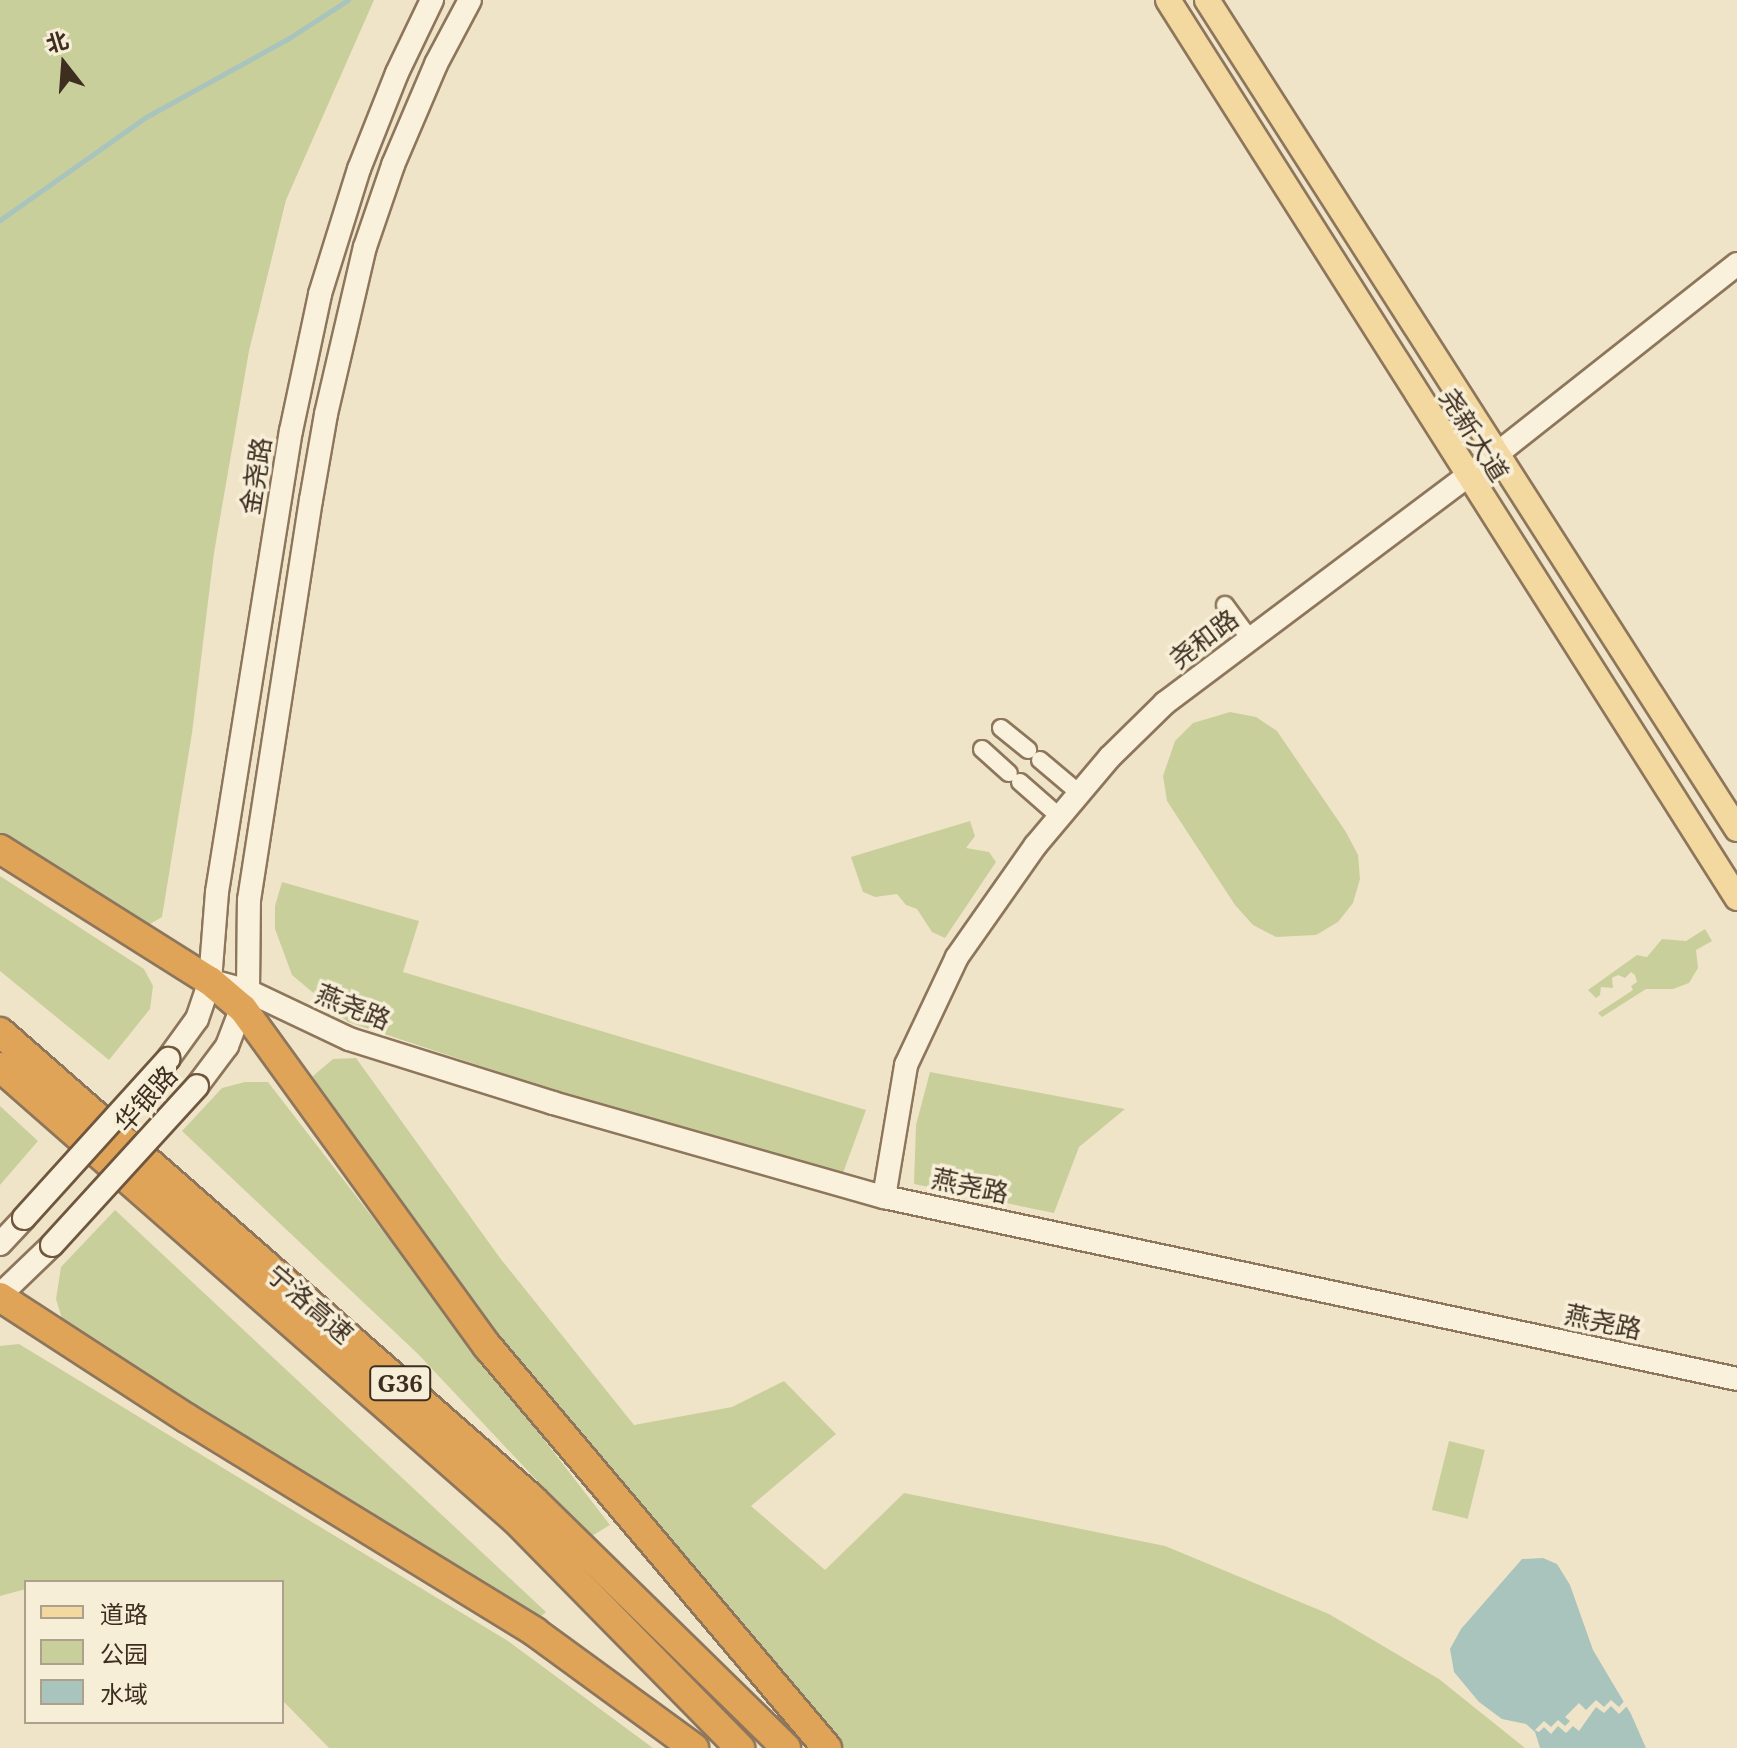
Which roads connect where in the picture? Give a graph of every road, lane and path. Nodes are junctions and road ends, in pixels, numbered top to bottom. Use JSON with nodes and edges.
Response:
{"nodes":[{"id":1,"x":432,"y":0,"type":"edge"},
{"id":2,"x":470,"y":0,"type":"edge"},
{"id":3,"x":1168,"y":0,"type":"edge"},
{"id":4,"x":1207,"y":0,"type":"edge"},
{"id":5,"x":1737,"y":264,"type":"edge"},
{"id":6,"x":1498,"y":453,"type":"junction"},
{"id":7,"x":1466,"y":475,"type":"junction"},
{"id":8,"x":1225,"y":605,"type":"dead end"},
{"id":9,"x":1250,"y":639,"type":"junction"},
{"id":10,"x":1001,"y":728,"type":"dead end"},
{"id":11,"x":982,"y":749,"type":"dead end"},
{"id":12,"x":1079,"y":793,"type":"junction"},
{"id":13,"x":1060,"y":817,"type":"junction"},
{"id":14,"x":1737,"y":829,"type":"edge"},
{"id":15,"x":0,"y":849,"type":"edge"},
{"id":16,"x":1737,"y":898,"type":"edge"},
{"id":17,"x":210,"y":981,"type":"junction"},
{"id":18,"x":245,"y":1000,"type":"junction"},
{"id":19,"x":0,"y":1032,"type":"edge"},
{"id":20,"x":0,"y":1067,"type":"edge"},
{"id":21,"x":884,"y":1197,"type":"junction"},
{"id":22,"x":0,"y":1244,"type":"edge"},
{"id":23,"x":0,"y":1296,"type":"edge"},
{"id":24,"x":1737,"y":1379,"type":"edge"},
{"id":25,"x":694,"y":1748,"type":"edge"},
{"id":26,"x":740,"y":1748,"type":"edge"},
{"id":27,"x":786,"y":1748,"type":"edge"},
{"id":28,"x":827,"y":1748,"type":"edge"}],
"edges":[{"from":1,"to":17,"type":"main road","name":"金尧路"},
{"from":2,"to":18,"type":"main road","name":"华银路"},
{"from":3,"to":7,"type":"main road","name":"尧新大道"},
{"from":4,"to":6,"type":"main road","name":"尧新大道"},
{"from":5,"to":6,"type":"main road","name":"尧和路"},
{"from":6,"to":7,"type":"main road","name":"尧和路"},
{"from":6,"to":14,"type":"main road","name":"尧新大道"},
{"from":7,"to":9,"type":"main road","name":"尧和路"},
{"from":7,"to":16,"type":"main road","name":"尧新大道"},
{"from":8,"to":9,"type":"street"},
{"from":9,"to":12,"type":"main road","name":"尧和路"},
{"from":10,"to":12,"type":"street"},
{"from":11,"to":13,"type":"street"},
{"from":12,"to":13,"type":"main road","name":"尧和路"},
{"from":13,"to":21,"type":"main road","name":"尧和路"},
{"from":15,"to":17,"type":"highway"},
{"from":17,"to":18,"type":"highway"},
{"from":17,"to":22,"type":"main road","name":"华银路","bridge":true},
{"from":18,"to":21,"type":"main road","name":"燕尧路"},
{"from":18,"to":23,"type":"main road","name":"华银路","bridge":true},
{"from":18,"to":28,"type":"highway"},
{"from":19,"to":27,"type":"highway","name":"宁洛高速","number":"G36"},
{"from":20,"to":26,"type":"highway","name":"宁洛高速","number":"G36"},
{"from":21,"to":24,"type":"main road","name":"燕尧路"},
{"from":23,"to":25,"type":"highway"}]}
